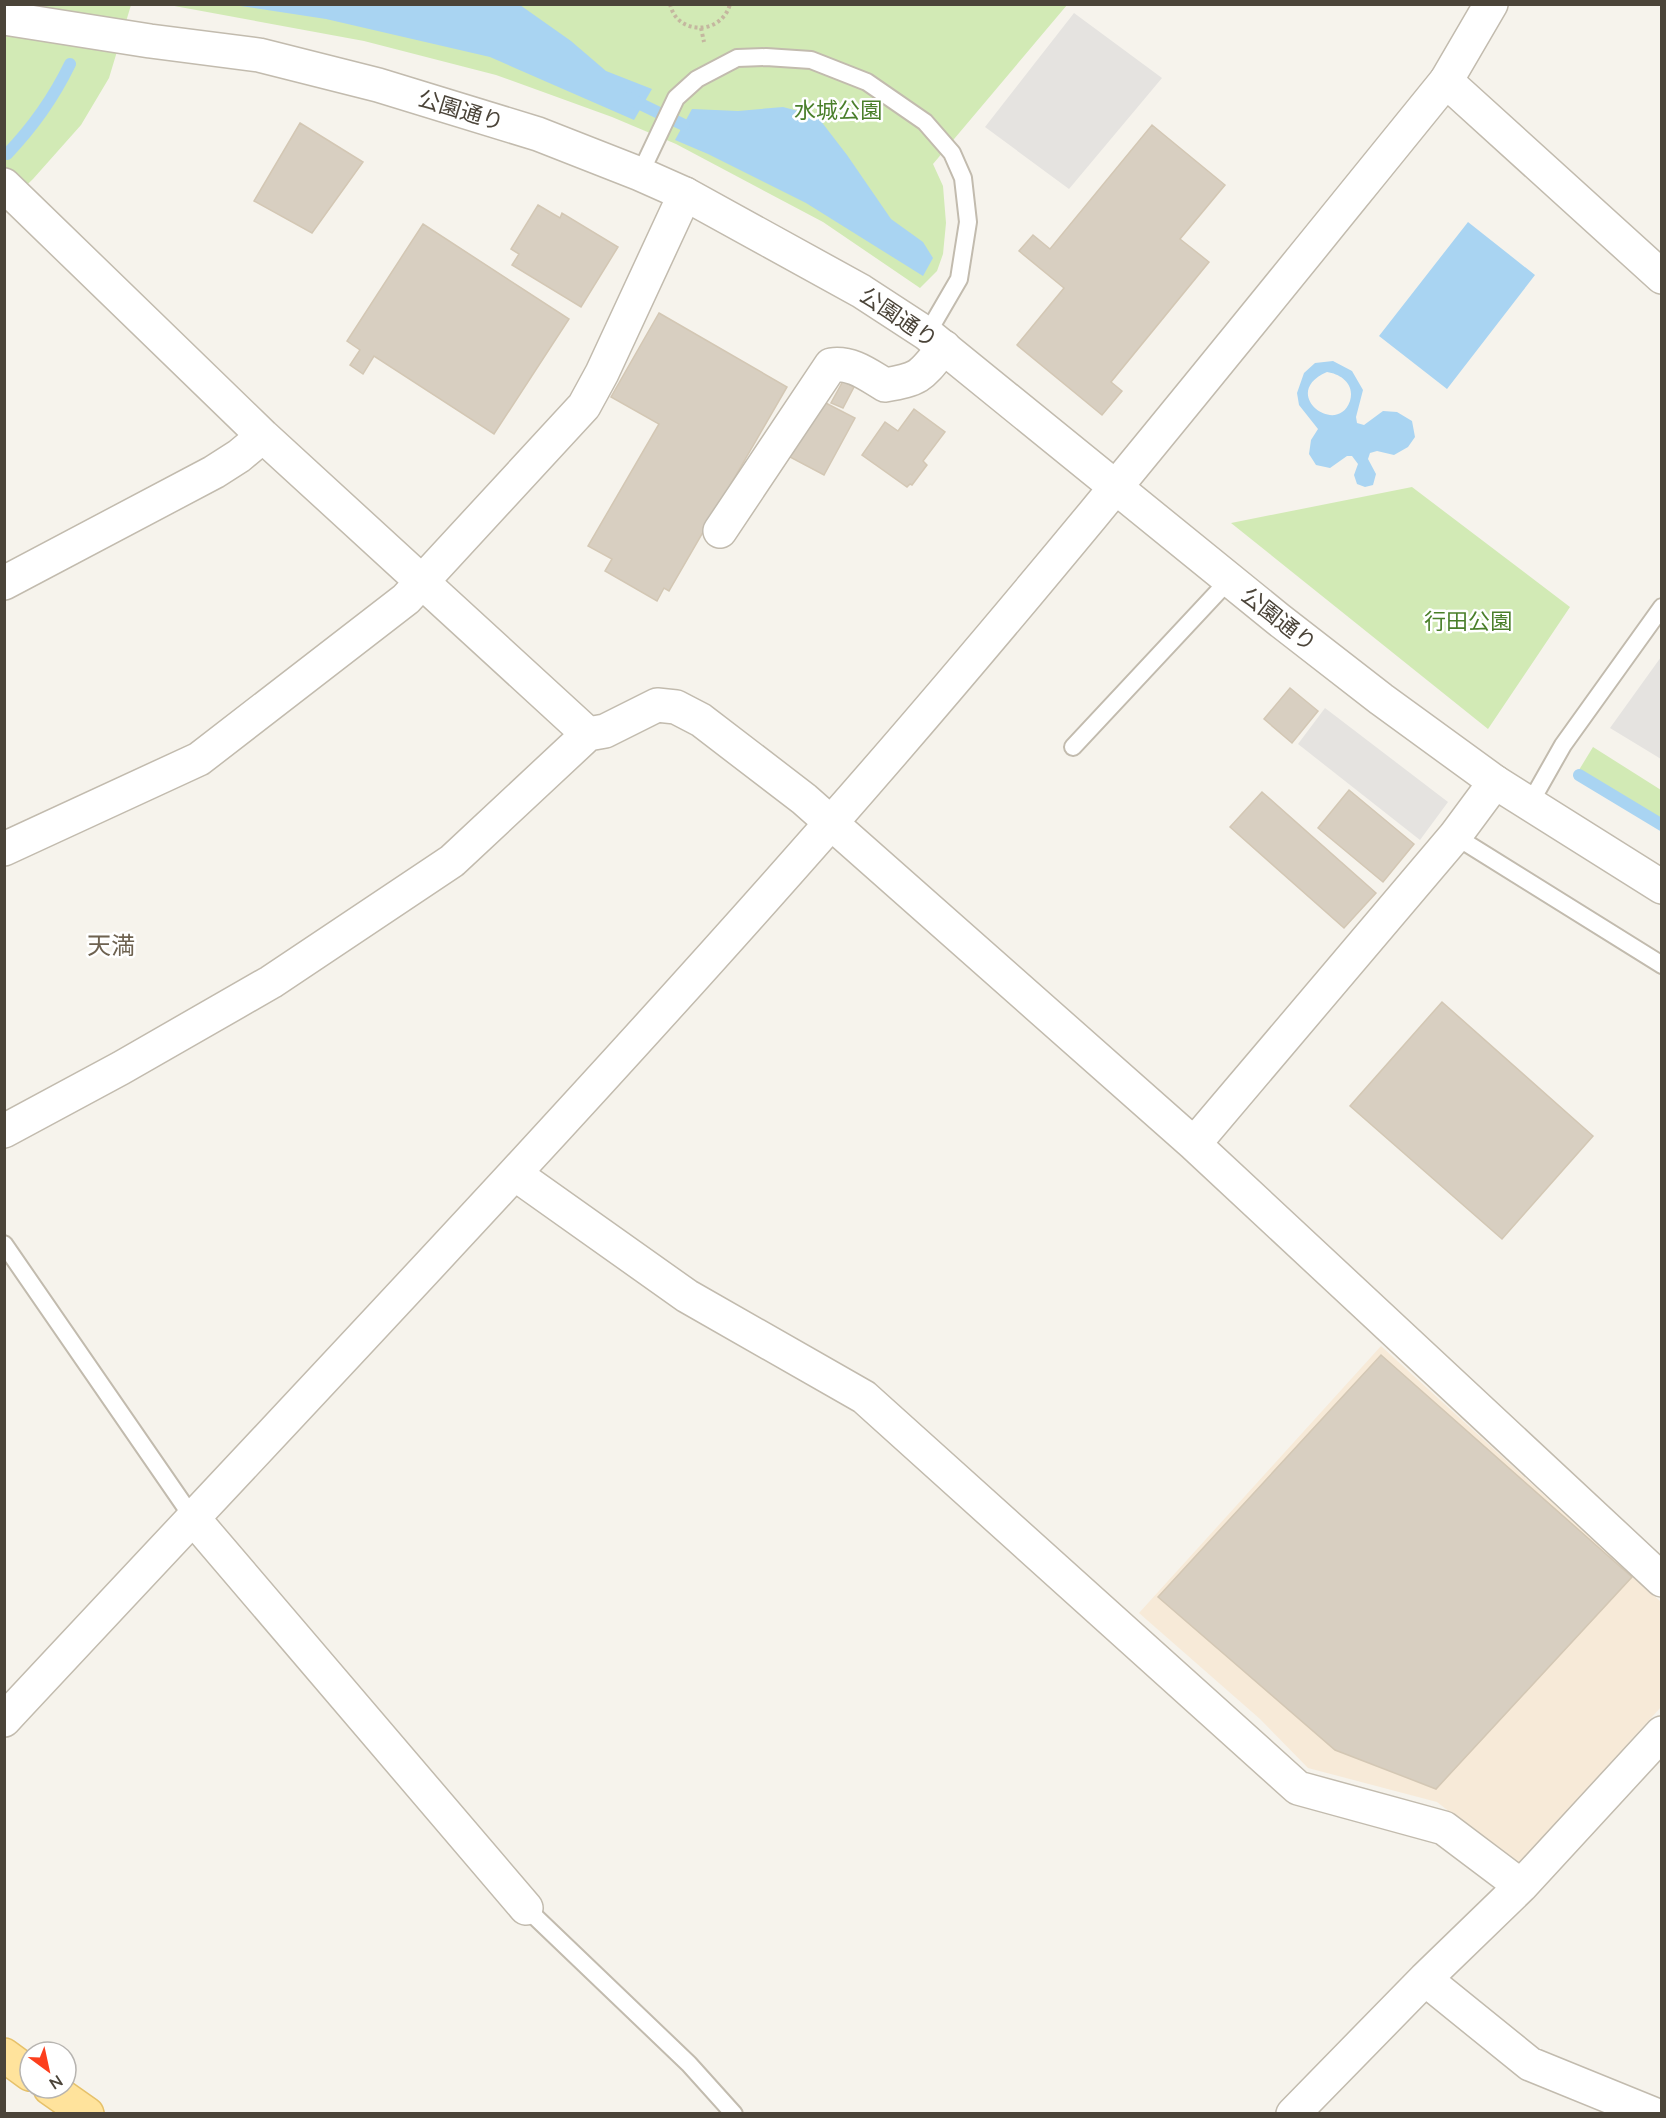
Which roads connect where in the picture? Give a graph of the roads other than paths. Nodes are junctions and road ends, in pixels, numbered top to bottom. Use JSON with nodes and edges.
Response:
{"nodes":[{"id":1,"x":1491,"y":4,"type":"edge"},
{"id":2,"x":4,"y":18,"type":"edge"},
{"id":3,"x":1446,"y":81,"type":"junction"},
{"id":4,"x":640,"y":174,"type":"junction"},
{"id":5,"x":4,"y":185,"type":"edge"},
{"id":6,"x":685,"y":194,"type":"junction"},
{"id":7,"x":1662,"y":277,"type":"edge"},
{"id":8,"x":935,"y":340,"type":"junction"},
{"id":9,"x":262,"y":436,"type":"junction"},
{"id":10,"x":1116,"y":488,"type":"junction"},
{"id":11,"x":720,"y":531,"type":"dead end"},
{"id":12,"x":1229,"y":580,"type":"junction"},
{"id":13,"x":422,"y":581,"type":"junction"},
{"id":14,"x":4,"y":583,"type":"edge"},
{"id":15,"x":1662,"y":607,"type":"edge"},
{"id":16,"x":588,"y":734,"type":"junction"},
{"id":17,"x":1073,"y":747,"type":"dead end"},
{"id":18,"x":1495,"y":782,"type":"junction"},
{"id":19,"x":1529,"y":805,"type":"junction"},
{"id":20,"x":831,"y":823,"type":"junction"},
{"id":21,"x":1455,"y":836,"type":"junction"},
{"id":22,"x":4,"y":849,"type":"edge"},
{"id":23,"x":1662,"y":887,"type":"edge"},
{"id":24,"x":1662,"y":965,"type":"edge"},
{"id":25,"x":4,"y":1131,"type":"edge"},
{"id":26,"x":1194,"y":1144,"type":"junction"},
{"id":27,"x":516,"y":1174,"type":"junction"},
{"id":28,"x":4,"y":1244,"type":"edge"},
{"id":29,"x":193,"y":1518,"type":"junction"},
{"id":30,"x":1662,"y":1580,"type":"edge"},
{"id":31,"x":4,"y":1720,"type":"edge"},
{"id":32,"x":1662,"y":1733,"type":"edge"},
{"id":33,"x":1521,"y":1886,"type":"junction"},
{"id":34,"x":526,"y":1908,"type":"joint"},
{"id":35,"x":1425,"y":1979,"type":"junction"},
{"id":36,"x":67,"y":2100,"type":"edge"},
{"id":37,"x":87,"y":2114,"type":"edge"},
{"id":38,"x":734,"y":2114,"type":"edge"},
{"id":39,"x":1293,"y":2114,"type":"edge"},
{"id":40,"x":1653,"y":2114,"type":"edge"}],
"edges":[{"from":1,"to":3,"type":"street"},
{"from":2,"to":4,"type":"street","name":"公園通り"},
{"from":3,"to":7,"type":"street"},
{"from":3,"to":10,"type":"street"},
{"from":4,"to":6,"type":"street","name":"公園通り"},
{"from":4,"to":8,"type":"lane"},
{"from":5,"to":9,"type":"street"},
{"from":6,"to":8,"type":"street","name":"公園通り"},
{"from":6,"to":13,"type":"street"},
{"from":8,"to":10,"type":"street","name":"公園通り"},
{"from":8,"to":11,"type":"street"},
{"from":9,"to":13,"type":"street"},
{"from":9,"to":14,"type":"street"},
{"from":10,"to":12,"type":"street","name":"公園通り"},
{"from":10,"to":20,"type":"street"},
{"from":12,"to":17,"type":"lane"},
{"from":12,"to":18,"type":"street","name":"公園通り"},
{"from":13,"to":16,"type":"street"},
{"from":13,"to":22,"type":"street"},
{"from":15,"to":19,"type":"lane"},
{"from":16,"to":20,"type":"street"},
{"from":16,"to":25,"type":"street"},
{"from":18,"to":19,"type":"street","name":"公園通り"},
{"from":18,"to":21,"type":"street"},
{"from":19,"to":23,"type":"street","name":"公園通り"},
{"from":20,"to":26,"type":"street"},
{"from":20,"to":27,"type":"street"},
{"from":21,"to":24,"type":"lane"},
{"from":21,"to":26,"type":"street"},
{"from":26,"to":30,"type":"street"},
{"from":27,"to":29,"type":"street"},
{"from":27,"to":33,"type":"street"},
{"from":28,"to":29,"type":"lane"},
{"from":29,"to":31,"type":"street"},
{"from":29,"to":34,"type":"street"},
{"from":32,"to":33,"type":"street"},
{"from":33,"to":35,"type":"street"},
{"from":34,"to":38,"type":"lane"},
{"from":35,"to":39,"type":"street"},
{"from":35,"to":40,"type":"street"},
{"from":36,"to":37,"type":"main road"}]}
